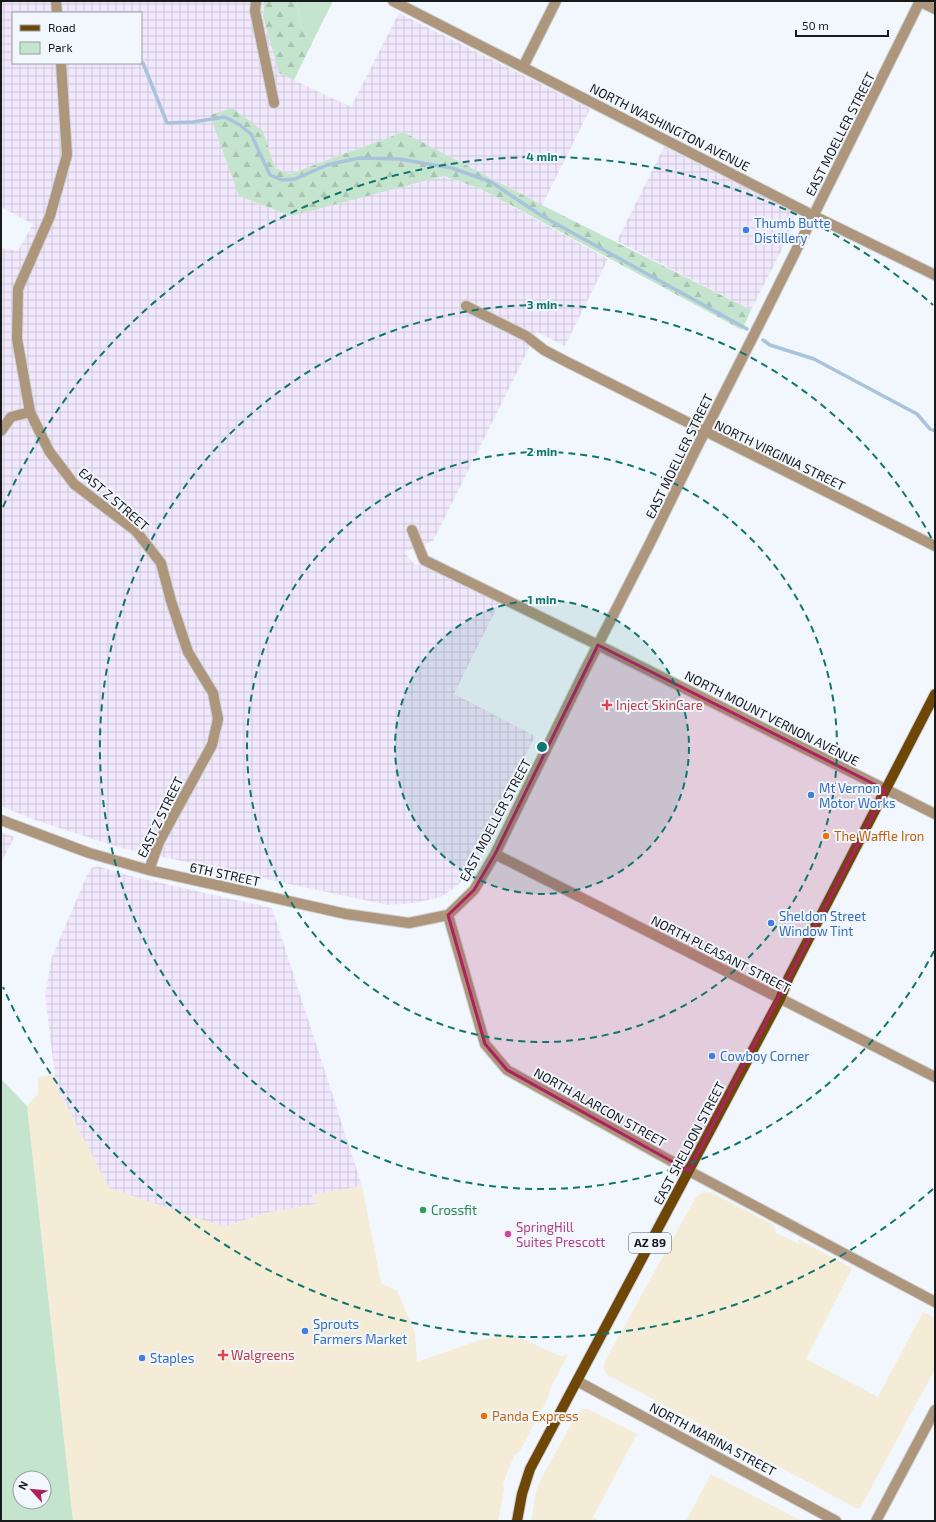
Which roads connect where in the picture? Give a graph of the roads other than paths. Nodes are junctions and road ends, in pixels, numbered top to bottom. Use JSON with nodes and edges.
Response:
{"nodes":[{"id":1,"x":56,"y":1,"type":"edge"},
{"id":2,"x":256,"y":1,"type":"edge"},
{"id":3,"x":393,"y":1,"type":"edge"},
{"id":4,"x":556,"y":1,"type":"edge"},
{"id":5,"x":920,"y":1,"type":"edge"},
{"id":6,"x":935,"y":9,"type":"edge"},
{"id":7,"x":57,"y":12,"type":"edge"},
{"id":8,"x":61,"y":64,"type":"edge"},
{"id":9,"x":523,"y":67,"type":"junction"},
{"id":10,"x":274,"y":104,"type":"dead end"},
{"id":11,"x":814,"y":216,"type":"junction"},
{"id":12,"x":935,"y":275,"type":"edge"},
{"id":13,"x":466,"y":306,"type":"dead end"},
{"id":14,"x":30,"y":412,"type":"junction"},
{"id":15,"x":1,"y":430,"type":"edge"},
{"id":16,"x":705,"y":432,"type":"junction"},
{"id":17,"x":412,"y":530,"type":"dead end"},
{"id":18,"x":935,"y":546,"type":"edge"},
{"id":19,"x":598,"y":645,"type":"junction"},
{"id":20,"x":935,"y":694,"type":"edge"},
{"id":21,"x":886,"y":790,"type":"junction"},
{"id":22,"x":935,"y":814,"type":"edge"},
{"id":23,"x":1,"y":820,"type":"edge"},
{"id":24,"x":495,"y":854,"type":"junction"},
{"id":25,"x":149,"y":870,"type":"junction"},
{"id":26,"x":448,"y":915,"type":"junction"},
{"id":27,"x":780,"y":999,"type":"junction"},
{"id":28,"x":935,"y":1076,"type":"edge"},
{"id":29,"x":689,"y":1171,"type":"junction"},
{"id":30,"x":935,"y":1302,"type":"edge"},
{"id":31,"x":577,"y":1381,"type":"junction"},
{"id":32,"x":935,"y":1410,"type":"edge"},
{"id":33,"x":517,"y":1521,"type":"edge"},
{"id":34,"x":836,"y":1521,"type":"edge"},
{"id":35,"x":876,"y":1521,"type":"edge"}],
"edges":[{"from":1,"to":7,"type":"street"},
{"from":2,"to":10,"type":"street"},
{"from":3,"to":9,"type":"street","name":"NORTH WASHINGTON AVENUE"},
{"from":4,"to":9,"type":"street"},
{"from":5,"to":6,"type":"street"},
{"from":5,"to":11,"type":"street","name":"EAST MOELLER STREET"},
{"from":8,"to":14,"type":"street","name":"EAST Z STREET"},
{"from":9,"to":11,"type":"street","name":"NORTH WASHINGTON AVENUE"},
{"from":11,"to":12,"type":"street","name":"NORTH WASHINGTON AVENUE"},
{"from":11,"to":16,"type":"street","name":"EAST MOELLER STREET"},
{"from":13,"to":16,"type":"street","name":"NORTH VIRGINIA STREET"},
{"from":14,"to":15,"type":"street"},
{"from":14,"to":25,"type":"street","name":"EAST Z STREET"},
{"from":16,"to":18,"type":"street","name":"NORTH VIRGINIA STREET"},
{"from":16,"to":19,"type":"street","name":"EAST MOELLER STREET"},
{"from":17,"to":19,"type":"street","name":"NORTH MOUNT VERNON AVENUE"},
{"from":19,"to":21,"type":"street","name":"NORTH MOUNT VERNON AVENUE"},
{"from":19,"to":24,"type":"street","name":"EAST MOELLER STREET"},
{"from":20,"to":21,"type":"main road","name":"EAST SHELDON STREET","number":"AZ 89"},
{"from":21,"to":22,"type":"street","name":"NORTH MOUNT VERNON AVENUE"},
{"from":21,"to":27,"type":"main road","name":"EAST SHELDON STREET","number":"AZ 89"},
{"from":23,"to":25,"type":"street","name":"6TH STREET"},
{"from":24,"to":26,"type":"street","name":"EAST MOELLER STREET"},
{"from":24,"to":27,"type":"street","name":"NORTH PLEASANT STREET"},
{"from":25,"to":26,"type":"street","name":"6TH STREET"},
{"from":26,"to":29,"type":"street","name":"NORTH ALARCON STREET"},
{"from":27,"to":28,"type":"street","name":"NORTH PLEASANT STREET"},
{"from":27,"to":29,"type":"main road","name":"EAST SHELDON STREET","number":"AZ 89"},
{"from":29,"to":30,"type":"street","name":"NORTH ALARCON STREET"},
{"from":29,"to":31,"type":"main road","name":"EAST SHELDON STREET","number":"AZ 89"},
{"from":31,"to":33,"type":"main road","name":"EAST SHELDON STREET","number":"AZ 89"},
{"from":31,"to":34,"type":"street","name":"NORTH MARINA STREET"},
{"from":32,"to":35,"type":"street"}]}
